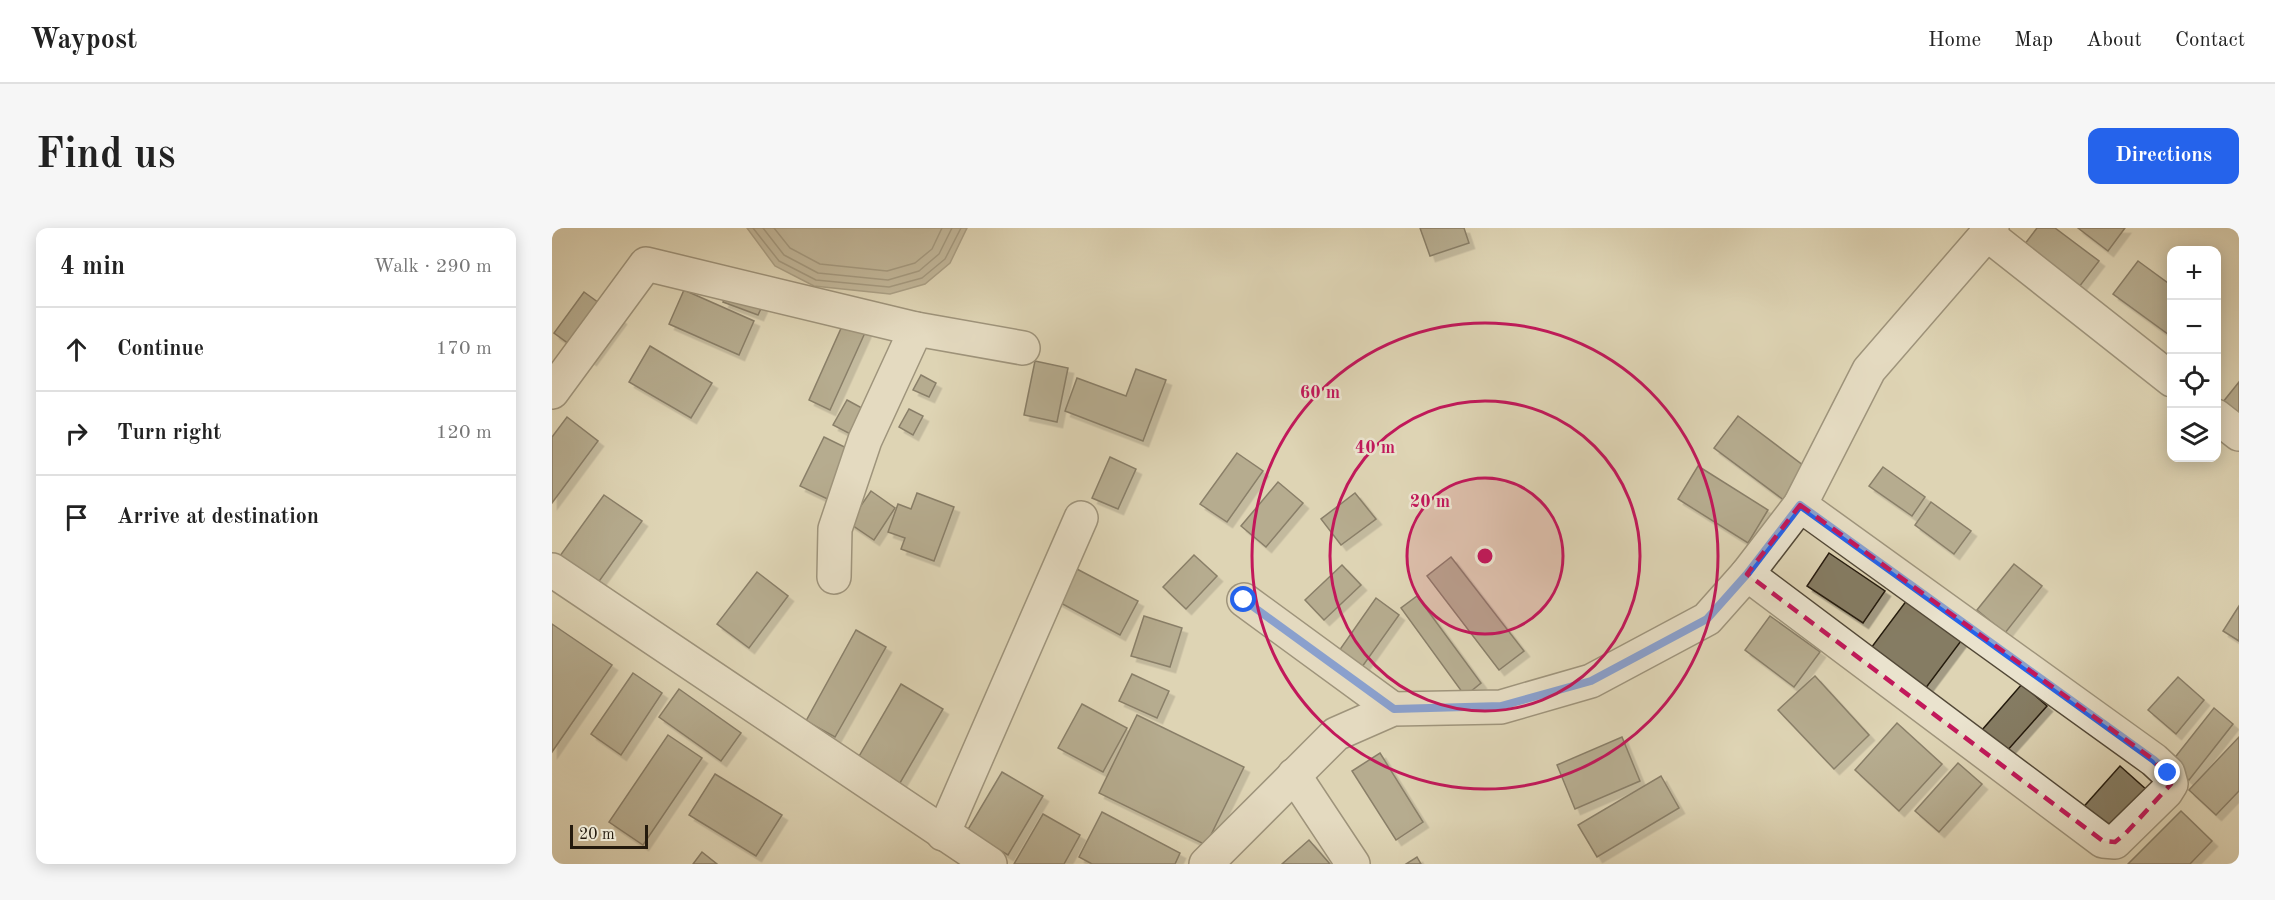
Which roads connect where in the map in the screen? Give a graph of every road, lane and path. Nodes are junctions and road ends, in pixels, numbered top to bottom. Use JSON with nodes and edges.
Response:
{"nodes":[{"id":1,"x":1989,"y":231,"type":"edge"},
{"id":2,"x":916,"y":329,"type":"junction"},
{"id":3,"x":1023,"y":348,"type":"dead end"},
{"id":4,"x":2167,"y":376,"type":"edge"},
{"id":5,"x":552,"y":392,"type":"edge"},
{"id":6,"x":2221,"y":419,"type":"edge"},
{"id":7,"x":2239,"y":434,"type":"edge"},
{"id":8,"x":1800,"y":505,"type":"junction"},
{"id":9,"x":1081,"y":518,"type":"dead end"},
{"id":10,"x":552,"y":570,"type":"edge"},
{"id":11,"x":1747,"y":574,"type":"junction"},
{"id":12,"x":834,"y":577,"type":"dead end"},
{"id":13,"x":1244,"y":600,"type":"dead end"},
{"id":14,"x":1394,"y":709,"type":"junction"},
{"id":15,"x":1294,"y":776,"type":"junction"},
{"id":16,"x":943,"y":834,"type":"junction"},
{"id":17,"x":990,"y":864,"type":"edge"},
{"id":18,"x":1206,"y":864,"type":"edge"},
{"id":19,"x":1353,"y":864,"type":"edge"}],
"edges":[{"from":1,"to":4,"type":"street"},
{"from":1,"to":8,"type":"street"},
{"from":2,"to":3,"type":"street"},
{"from":2,"to":5,"type":"street"},
{"from":2,"to":12,"type":"street"},
{"from":6,"to":7,"type":"street"},
{"from":8,"to":11,"type":"street"},
{"from":8,"to":11,"type":"street"},
{"from":9,"to":16,"type":"street"},
{"from":10,"to":16,"type":"street"},
{"from":11,"to":14,"type":"street"},
{"from":13,"to":14,"type":"street"},
{"from":14,"to":15,"type":"street"},
{"from":15,"to":18,"type":"street"},
{"from":15,"to":19,"type":"street"},
{"from":16,"to":17,"type":"street"}]}
